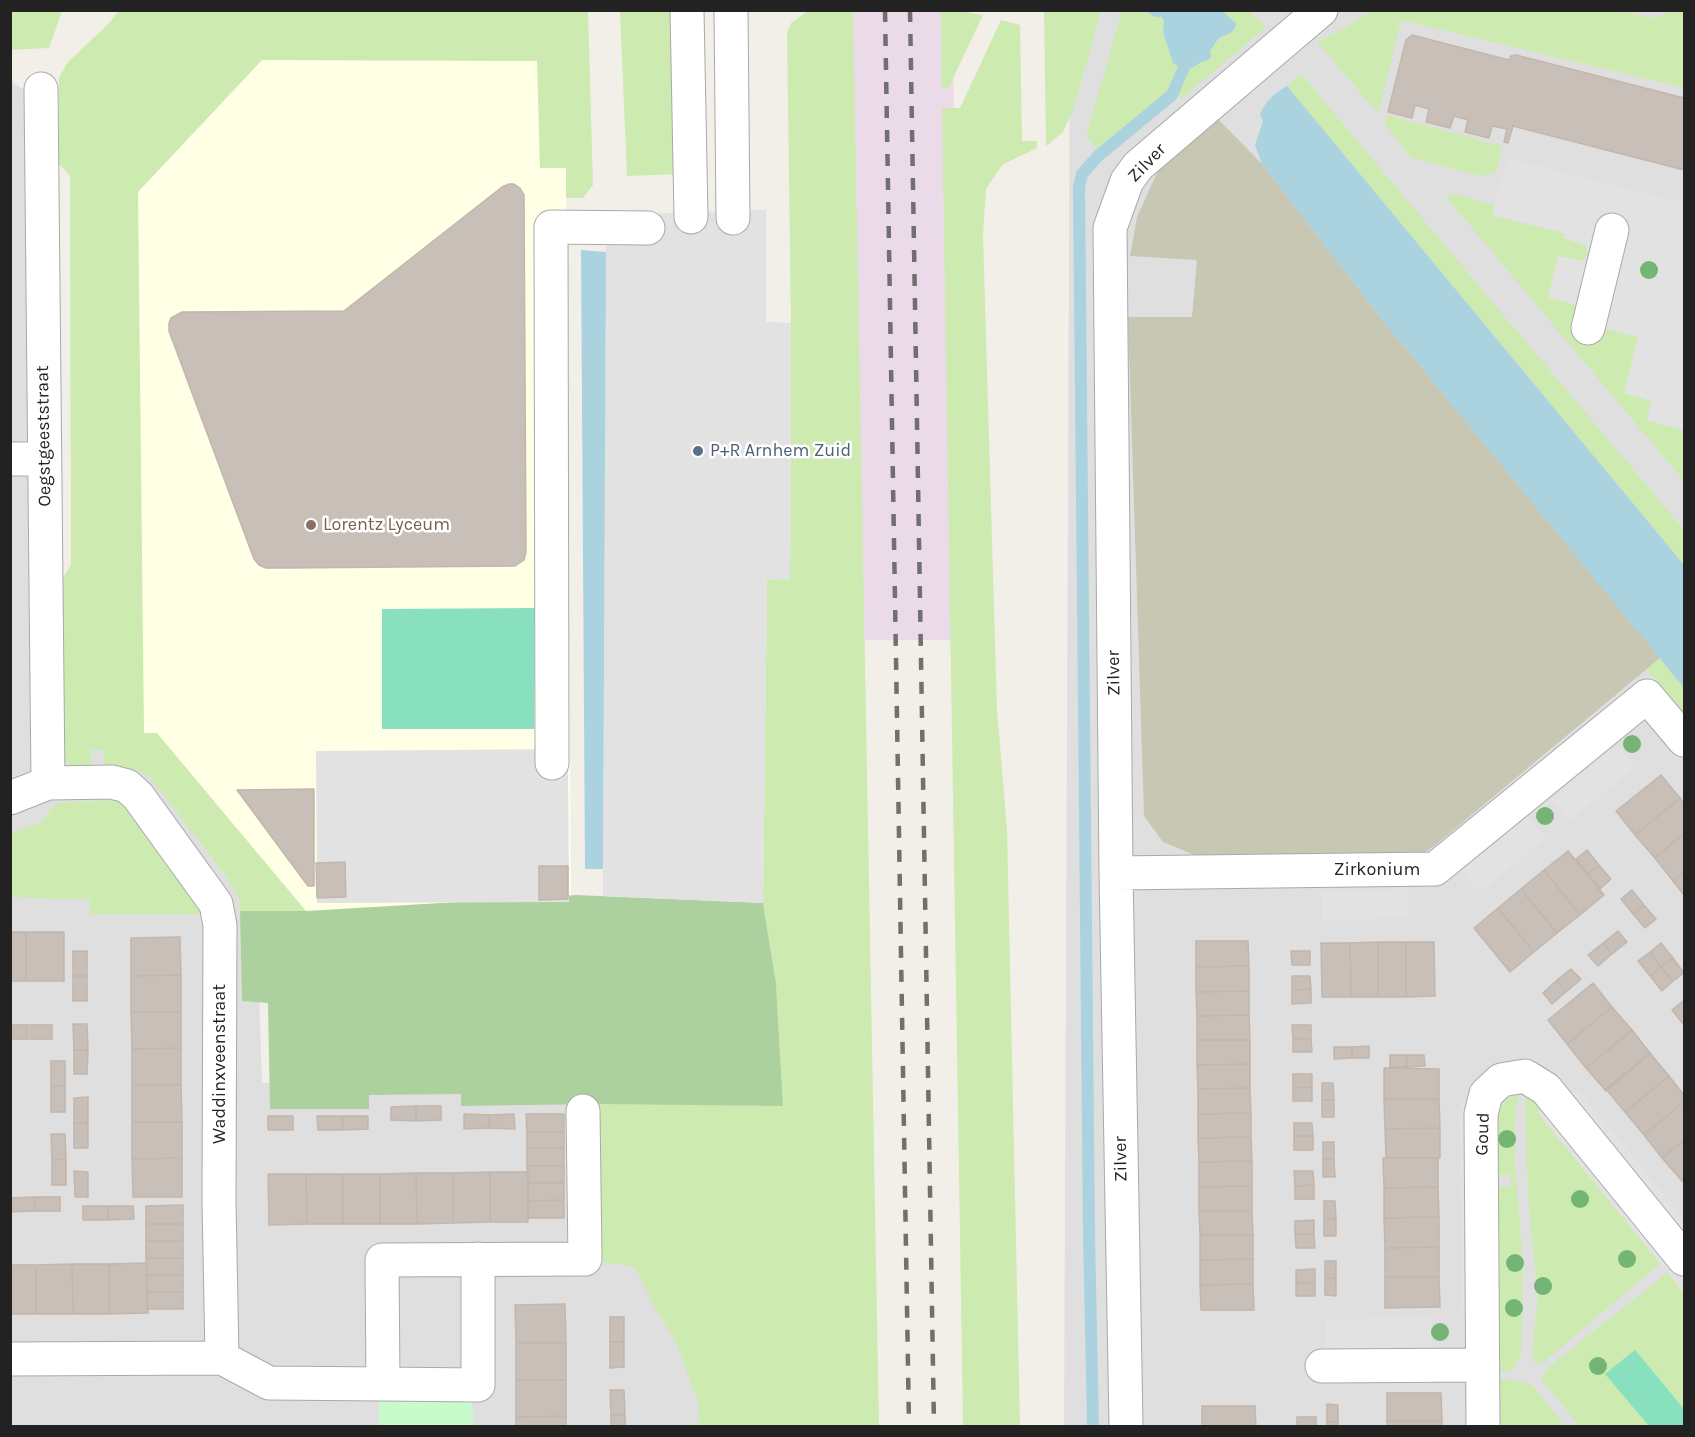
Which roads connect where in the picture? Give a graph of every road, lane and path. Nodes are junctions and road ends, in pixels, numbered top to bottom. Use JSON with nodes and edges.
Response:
{"nodes":[{"id":1,"x":687,"y":10,"type":"edge"},
{"id":2,"x":731,"y":10,"type":"edge"},
{"id":3,"x":1321,"y":10,"type":"edge"},
{"id":4,"x":41,"y":89,"type":"dead end"},
{"id":5,"x":691,"y":217,"type":"dead end"},
{"id":6,"x":733,"y":218,"type":"dead end"},
{"id":7,"x":648,"y":228,"type":"dead end"},
{"id":8,"x":1612,"y":230,"type":"dead end"},
{"id":9,"x":1588,"y":328,"type":"dead end"},
{"id":10,"x":10,"y":459,"type":"edge"},
{"id":11,"x":44,"y":459,"type":"junction"},
{"id":12,"x":1684,"y":740,"type":"edge"},
{"id":13,"x":552,"y":764,"type":"dead end"},
{"id":14,"x":48,"y":783,"type":"junction"},
{"id":15,"x":10,"y":798,"type":"edge"},
{"id":16,"x":1116,"y":873,"type":"junction"},
{"id":17,"x":583,"y":1111,"type":"dead end"},
{"id":18,"x":478,"y":1259,"type":"junction"},
{"id":19,"x":1684,"y":1259,"type":"edge"},
{"id":20,"x":222,"y":1358,"type":"junction"},
{"id":21,"x":10,"y":1359,"type":"edge"},
{"id":22,"x":1482,"y":1365,"type":"junction"},
{"id":23,"x":1322,"y":1366,"type":"dead end"},
{"id":24,"x":383,"y":1384,"type":"junction"},
{"id":25,"x":1126,"y":1426,"type":"edge"},
{"id":26,"x":1483,"y":1426,"type":"edge"}],
"edges":[{"from":1,"to":5,"type":"street"},
{"from":2,"to":6,"type":"street"},
{"from":3,"to":16,"type":"street","name":"Zilver"},
{"from":4,"to":11,"type":"street","name":"Oegstgeeststraat"},
{"from":7,"to":13,"type":"street"},
{"from":8,"to":9,"type":"street"},
{"from":10,"to":11,"type":"street"},
{"from":11,"to":14,"type":"street","name":"Oegstgeeststraat"},
{"from":12,"to":16,"type":"street","name":"Zirkonium"},
{"from":14,"to":15,"type":"street"},
{"from":14,"to":20,"type":"street","name":"Waddinxveenstraat"},
{"from":16,"to":25,"type":"street","name":"Zilver"},
{"from":17,"to":18,"type":"street"},
{"from":18,"to":24,"type":"street"},
{"from":18,"to":24,"type":"street"},
{"from":19,"to":22,"type":"street","name":"Goud"},
{"from":20,"to":21,"type":"street"},
{"from":20,"to":24,"type":"street"},
{"from":22,"to":23,"type":"street"},
{"from":22,"to":26,"type":"street","name":"Goud"}]}
